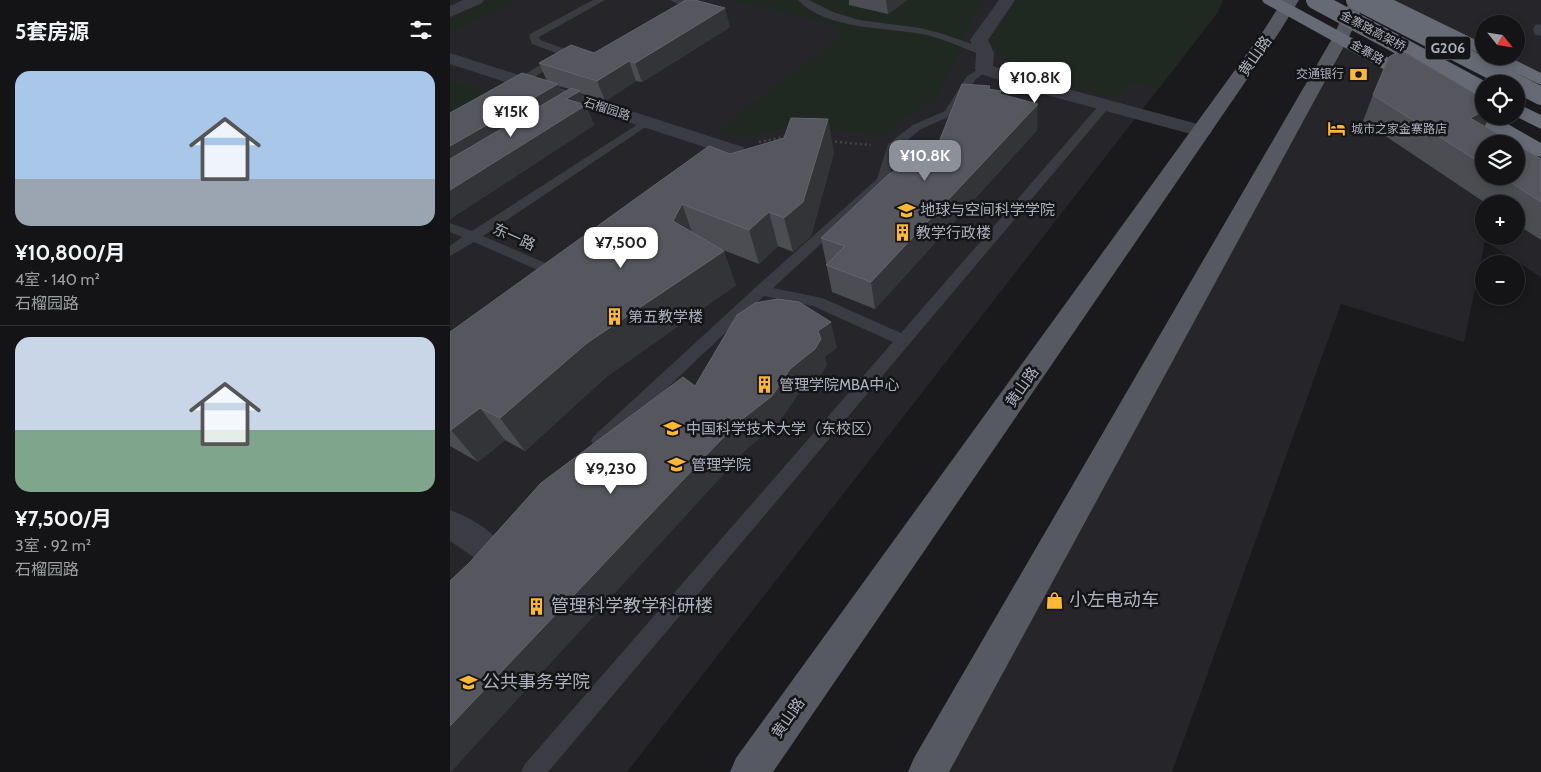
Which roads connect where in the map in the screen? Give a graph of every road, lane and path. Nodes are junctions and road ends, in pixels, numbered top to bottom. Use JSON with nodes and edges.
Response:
{"nodes":[{"id":1,"x":476,"y":0,"type":"edge"},
{"id":2,"x":600,"y":0,"type":"edge"},
{"id":3,"x":675,"y":0,"type":"edge"},
{"id":4,"x":803,"y":0,"type":"edge"},
{"id":5,"x":1007,"y":0,"type":"edge"},
{"id":6,"x":1315,"y":0,"type":"edge"},
{"id":7,"x":1356,"y":0,"type":"edge"},
{"id":8,"x":1382,"y":0,"type":"edge"},
{"id":9,"x":1282,"y":3,"type":"edge"},
{"id":10,"x":450,"y":12,"type":"edge"},
{"id":11,"x":855,"y":22,"type":"joint"},
{"id":12,"x":668,"y":25,"type":"edge"},
{"id":13,"x":1341,"y":37,"type":"junction"},
{"id":14,"x":1475,"y":46,"type":"edge"},
{"id":15,"x":566,"y":53,"type":"junction"},
{"id":16,"x":450,"y":58,"type":"edge"},
{"id":17,"x":596,"y":58,"type":"edge"},
{"id":18,"x":985,"y":61,"type":"junction"},
{"id":19,"x":1511,"y":65,"type":"edge"},
{"id":20,"x":1541,"y":80,"type":"edge"},
{"id":21,"x":521,"y":81,"type":"junction"},
{"id":22,"x":1475,"y":86,"type":"edge"},
{"id":23,"x":1541,"y":96,"type":"edge"},
{"id":24,"x":581,"y":100,"type":"junction"},
{"id":25,"x":1105,"y":105,"type":"junction"},
{"id":26,"x":564,"y":111,"type":"edge"},
{"id":27,"x":1525,"y":114,"type":"edge"},
{"id":28,"x":646,"y":122,"type":"junction"},
{"id":29,"x":1541,"y":123,"type":"edge"},
{"id":30,"x":1202,"y":131,"type":"junction"},
{"id":31,"x":796,"y":137,"type":"edge"},
{"id":32,"x":824,"y":140,"type":"edge"},
{"id":33,"x":892,"y":147,"type":"junction"},
{"id":34,"x":736,"y":151,"type":"junction"},
{"id":35,"x":1541,"y":151,"type":"edge"},
{"id":36,"x":721,"y":162,"type":"edge"},
{"id":37,"x":450,"y":226,"type":"edge"},
{"id":38,"x":473,"y":237,"type":"junction"},
{"id":39,"x":450,"y":252,"type":"edge"},
{"id":40,"x":550,"y":288,"type":"edge"},
{"id":41,"x":762,"y":290,"type":"junction"},
{"id":42,"x":903,"y":340,"type":"junction"},
{"id":43,"x":588,"y":453,"type":"edge"},
{"id":44,"x":450,"y":524,"type":"edge"},
{"id":45,"x":486,"y":548,"type":"edge"},
{"id":46,"x":533,"y":772,"type":"edge"},
{"id":47,"x":750,"y":772,"type":"edge"},
{"id":48,"x":928,"y":772,"type":"edge"}],
"edges":[{"from":1,"to":10,"type":"street"},
{"from":2,"to":15,"type":"lane"},
{"from":3,"to":12,"type":"lane"},
{"from":4,"to":11,"type":"lane"},
{"from":5,"to":18,"type":"street"},
{"from":6,"to":22,"type":"highway","name":"金寨路高架桥","bridge":true},
{"from":7,"to":13,"type":"main road"},
{"from":7,"to":23,"type":"highway","name":"金寨路高架桥","number":"G206","bridge":true},
{"from":8,"to":14,"type":"highway"},
{"from":9,"to":13,"type":"highway","name":"金寨路"},
{"from":9,"to":30,"type":"main road","name":"黄山路"},
{"from":11,"to":18,"type":"lane"},
{"from":13,"to":35,"type":"highway","name":"金寨路"},
{"from":13,"to":48,"type":"main road"},
{"from":15,"to":17,"type":"lane"},
{"from":15,"to":21,"type":"lane"},
{"from":16,"to":21,"type":"street","name":"石榴园路"},
{"from":18,"to":25,"type":"street"},
{"from":18,"to":33,"type":"lane"},
{"from":19,"to":20,"type":"highway"},
{"from":21,"to":24,"type":"street","name":"石榴园路"},
{"from":24,"to":26,"type":"lane"},
{"from":24,"to":28,"type":"street","name":"石榴园路"},
{"from":25,"to":30,"type":"street"},
{"from":25,"to":42,"type":"lane"},
{"from":27,"to":29,"type":"highway"},
{"from":28,"to":34,"type":"street","name":"石榴园路"},
{"from":28,"to":38,"type":"lane"},
{"from":30,"to":47,"type":"main road","name":"黄山路"},
{"from":31,"to":34,"type":"path"},
{"from":32,"to":33,"type":"path"},
{"from":33,"to":41,"type":"lane"},
{"from":34,"to":36,"type":"lane"},
{"from":37,"to":38,"type":"lane","name":"东一路"},
{"from":38,"to":39,"type":"lane"},
{"from":38,"to":40,"type":"lane","name":"东一路"},
{"from":41,"to":42,"type":"lane"},
{"from":41,"to":43,"type":"lane"},
{"from":42,"to":46,"type":"lane"},
{"from":44,"to":45,"type":"street"}]}
